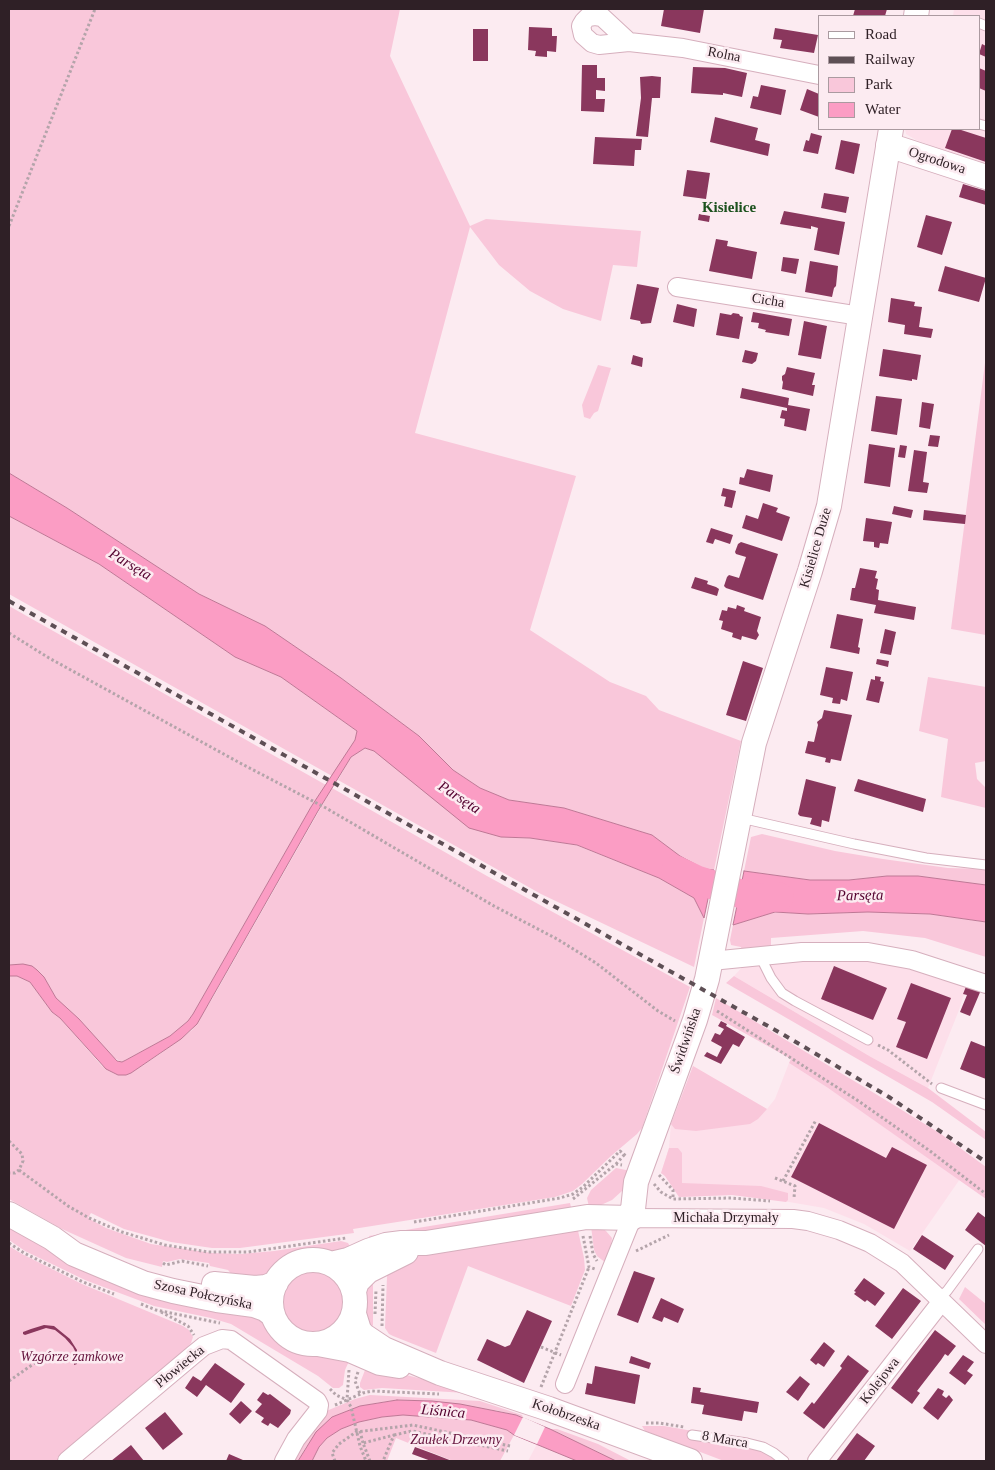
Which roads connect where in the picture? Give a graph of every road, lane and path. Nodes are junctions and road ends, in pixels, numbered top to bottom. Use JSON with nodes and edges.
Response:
{"nodes":[{"id":1,"x":95,"y":9,"type":"edge"},
{"id":2,"x":629,"y":42,"type":"dead end"},
{"id":3,"x":818,"y":75,"type":"edge"},
{"id":4,"x":889,"y":137,"type":"edge"},
{"id":5,"x":986,"y":177,"type":"edge"},
{"id":6,"x":9,"y":226,"type":"edge"},
{"id":7,"x":677,"y":287,"type":"dead end"},
{"id":8,"x":860,"y":316,"type":"junction"},
{"id":9,"x":9,"y":633,"type":"edge"},
{"id":10,"x":736,"y":828,"type":"junction"},
{"id":11,"x":986,"y":865,"type":"edge"},
{"id":12,"x":760,"y":955,"type":"junction"},
{"id":13,"x":711,"y":961,"type":"junction"},
{"id":14,"x":986,"y":984,"type":"edge"},
{"id":15,"x":710,"y":1007,"type":"dead end"},
{"id":16,"x":691,"y":1030,"type":"junction"},
{"id":17,"x":868,"y":1040,"type":"joint"},
{"id":18,"x":942,"y":1088,"type":"joint"},
{"id":19,"x":986,"y":1105,"type":"edge"},
{"id":20,"x":816,"y":1120,"type":"dead end"},
{"id":21,"x":9,"y":1142,"type":"edge"},
{"id":22,"x":19,"y":1170,"type":"junction"},
{"id":23,"x":9,"y":1173,"type":"edge"},
{"id":24,"x":644,"y":1174,"type":"junction"},
{"id":25,"x":775,"y":1178,"type":"dead end"},
{"id":26,"x":783,"y":1181,"type":"junction"},
{"id":27,"x":573,"y":1194,"type":"dead end"},
{"id":28,"x":986,"y":1194,"type":"edge"},
{"id":29,"x":794,"y":1198,"type":"dead end"},
{"id":30,"x":674,"y":1199,"type":"dead end"},
{"id":31,"x":570,"y":1200,"type":"dead end"},
{"id":32,"x":9,"y":1214,"type":"edge"},
{"id":33,"x":632,"y":1218,"type":"junction"},
{"id":34,"x":410,"y":1223,"type":"dead end"},
{"id":35,"x":52,"y":1238,"type":"junction"},
{"id":36,"x":352,"y":1238,"type":"dead end"},
{"id":37,"x":426,"y":1243,"type":"junction"},
{"id":38,"x":978,"y":1249,"type":"dead end"},
{"id":39,"x":163,"y":1264,"type":"dead end"},
{"id":40,"x":331,"y":1264,"type":"junction"},
{"id":41,"x":589,"y":1267,"type":"dead end"},
{"id":42,"x":208,"y":1272,"type":"dead end"},
{"id":43,"x":276,"y":1283,"type":"junction"},
{"id":44,"x":941,"y":1300,"type":"junction"},
{"id":45,"x":354,"y":1302,"type":"junction"},
{"id":46,"x":156,"y":1310,"type":"dead end"},
{"id":47,"x":273,"y":1314,"type":"junction"},
{"id":48,"x":318,"y":1344,"type":"junction"},
{"id":49,"x":986,"y":1344,"type":"edge"},
{"id":50,"x":50,"y":1353,"type":"dead end"},
{"id":51,"x":193,"y":1355,"type":"junction"},
{"id":52,"x":9,"y":1382,"type":"edge"},
{"id":53,"x":441,"y":1384,"type":"junction"},
{"id":54,"x":565,"y":1384,"type":"dead end"},
{"id":55,"x":539,"y":1392,"type":"dead end"},
{"id":56,"x":358,"y":1432,"type":"junction"},
{"id":57,"x":394,"y":1435,"type":"junction"},
{"id":58,"x":692,"y":1435,"type":"dead end"},
{"id":59,"x":363,"y":1443,"type":"junction"},
{"id":60,"x":510,"y":1446,"type":"dead end"},
{"id":61,"x":508,"y":1451,"type":"dead end"},
{"id":62,"x":67,"y":1461,"type":"edge"},
{"id":63,"x":284,"y":1461,"type":"edge"},
{"id":64,"x":335,"y":1461,"type":"edge"},
{"id":65,"x":366,"y":1461,"type":"edge"},
{"id":66,"x":370,"y":1461,"type":"edge"},
{"id":67,"x":383,"y":1461,"type":"edge"},
{"id":68,"x":690,"y":1461,"type":"edge"},
{"id":69,"x":784,"y":1461,"type":"edge"},
{"id":70,"x":817,"y":1461,"type":"edge"}],
"edges":[{"from":1,"to":6,"type":"path"},
{"from":2,"to":3,"type":"street","name":"Rolna"},
{"from":4,"to":5,"type":"street","name":"Ogrodowa"},
{"from":4,"to":8,"type":"street","name":"Kisielice Duże"},
{"from":7,"to":8,"type":"street","name":"Cicha"},
{"from":8,"to":10,"type":"street","name":"Kisielice Duże"},
{"from":9,"to":16,"type":"path"},
{"from":10,"to":11,"type":"lane"},
{"from":10,"to":13,"type":"street","name":"Kisielice Duże"},
{"from":12,"to":13,"type":"street"},
{"from":12,"to":14,"type":"street"},
{"from":12,"to":17,"type":"lane"},
{"from":13,"to":16,"type":"street","name":"Świdwińska"},
{"from":15,"to":28,"type":"path"},
{"from":16,"to":24,"type":"street","name":"Świdwińska"},
{"from":17,"to":18,"type":"path"},
{"from":18,"to":19,"type":"lane"},
{"from":20,"to":26,"type":"path"},
{"from":21,"to":22,"type":"path"},
{"from":22,"to":23,"type":"path"},
{"from":22,"to":36,"type":"path"},
{"from":24,"to":30,"type":"path"},
{"from":24,"to":31,"type":"path"},
{"from":24,"to":33,"type":"street","name":"Świdwińska"},
{"from":25,"to":26,"type":"path"},
{"from":26,"to":29,"type":"path"},
{"from":27,"to":34,"type":"path"},
{"from":32,"to":35,"type":"street","name":"Szosa Połczyńska"},
{"from":33,"to":37,"type":"street","name":"Michała Drzymały"},
{"from":33,"to":44,"type":"street","name":"Michała Drzymały"},
{"from":33,"to":54,"type":"street","name":"Świdwińska"},
{"from":35,"to":43,"type":"street","name":"Szosa Połczyńska"},
{"from":35,"to":47,"type":"street","name":"Szosa Połczyńska"},
{"from":37,"to":40,"type":"street","name":"Michała Drzymały"},
{"from":37,"to":45,"type":"street","name":"Michała Drzymały"},
{"from":38,"to":44,"type":"lane"},
{"from":39,"to":42,"type":"path"},
{"from":40,"to":43,"type":"street"},
{"from":40,"to":45,"type":"street"},
{"from":41,"to":55,"type":"path"},
{"from":43,"to":47,"type":"street"},
{"from":44,"to":49,"type":"street","name":"Michała Drzymały"},
{"from":44,"to":70,"type":"street","name":"Kolejowa"},
{"from":45,"to":48,"type":"street"},
{"from":45,"to":53,"type":"street","name":"Kołobrzeska"},
{"from":46,"to":51,"type":"path"},
{"from":47,"to":48,"type":"street"},
{"from":48,"to":53,"type":"street","name":"Kołobrzeska"},
{"from":50,"to":52,"type":"path"},
{"from":51,"to":62,"type":"street","name":"Płowiecka"},
{"from":51,"to":63,"type":"street","name":"Płowiecka"},
{"from":53,"to":56,"type":"path"},
{"from":53,"to":68,"type":"street","name":"Kołobrzeska"},
{"from":56,"to":59,"type":"path"},
{"from":56,"to":60,"type":"path"},
{"from":56,"to":64,"type":"path"},
{"from":56,"to":65,"type":"path"},
{"from":57,"to":59,"type":"path"},
{"from":57,"to":61,"type":"path"},
{"from":57,"to":67,"type":"path"},
{"from":58,"to":69,"type":"lane","name":"8 Marca"},
{"from":59,"to":66,"type":"path"}]}
